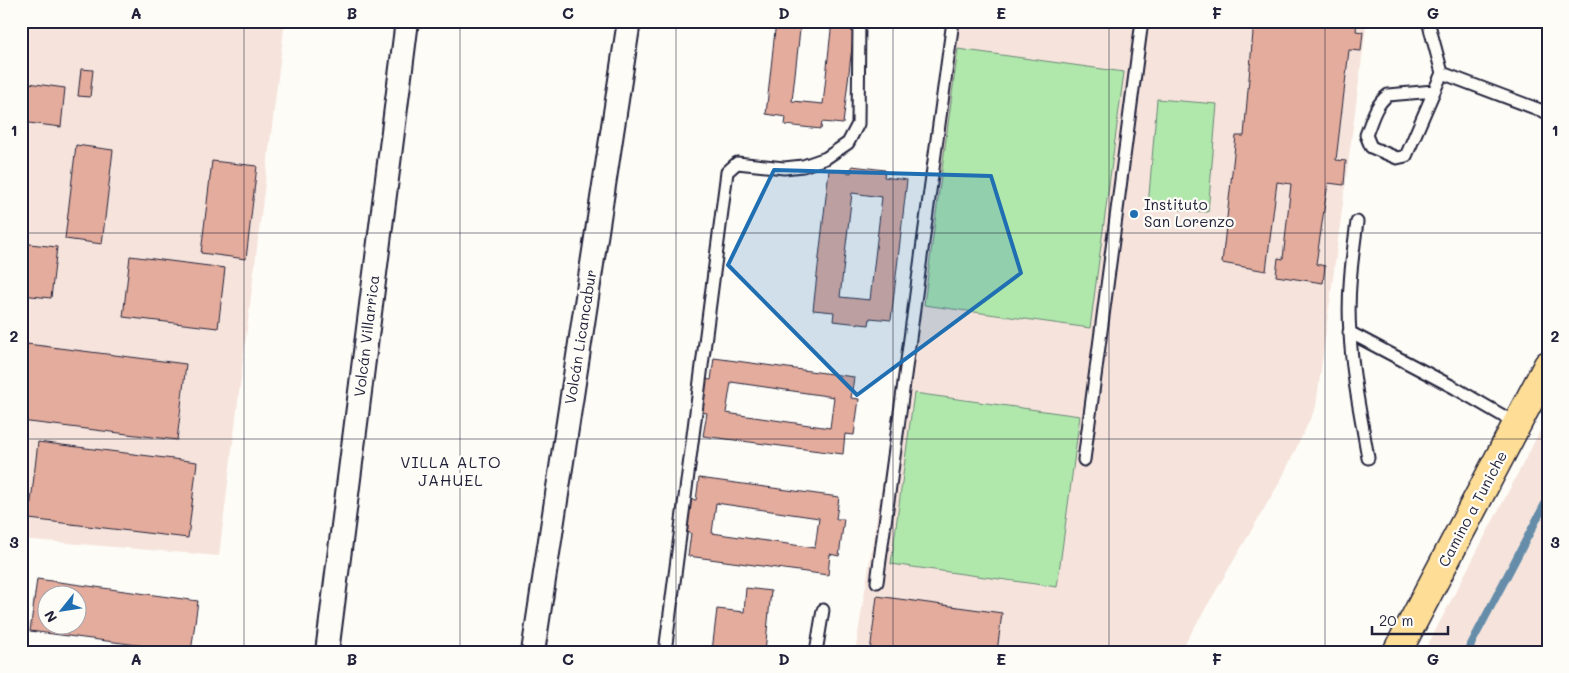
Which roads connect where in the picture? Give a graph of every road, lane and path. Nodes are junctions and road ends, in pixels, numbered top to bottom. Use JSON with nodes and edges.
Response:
{"nodes":[{"id":1,"x":407,"y":21,"type":"edge"},
{"id":2,"x":629,"y":21,"type":"edge"},
{"id":3,"x":859,"y":21,"type":"edge"},
{"id":4,"x":953,"y":21,"type":"edge"},
{"id":5,"x":1142,"y":21,"type":"edge"},
{"id":6,"x":1428,"y":21,"type":"edge"},
{"id":7,"x":1442,"y":73,"type":"junction"},
{"id":8,"x":1434,"y":91,"type":"junction"},
{"id":9,"x":1548,"y":113,"type":"edge"},
{"id":10,"x":1357,"y":222,"type":"dead end"},
{"id":11,"x":1350,"y":332,"type":"junction"},
{"id":12,"x":1548,"y":365,"type":"edge"},
{"id":13,"x":1517,"y":424,"type":"junction"},
{"id":14,"x":1368,"y":458,"type":"dead end"},
{"id":15,"x":1084,"y":460,"type":"dead end"},
{"id":16,"x":877,"y":582,"type":"dead end"},
{"id":17,"x":823,"y":610,"type":"dead end"},
{"id":18,"x":327,"y":652,"type":"edge"},
{"id":19,"x":533,"y":652,"type":"edge"},
{"id":20,"x":665,"y":652,"type":"edge"},
{"id":21,"x":816,"y":652,"type":"edge"},
{"id":22,"x":1397,"y":652,"type":"edge"}],
"edges":[{"from":1,"to":18,"type":"street","name":"Volcán Villarrica"},
{"from":2,"to":19,"type":"street","name":"Volcán Licancabur"},
{"from":3,"to":20,"type":"lane"},
{"from":4,"to":16,"type":"lane"},
{"from":5,"to":15,"type":"lane"},
{"from":6,"to":7,"type":"lane"},
{"from":7,"to":8,"type":"lane"},
{"from":7,"to":9,"type":"lane"},
{"from":8,"to":8,"type":"lane"},
{"from":10,"to":11,"type":"lane"},
{"from":11,"to":13,"type":"lane"},
{"from":11,"to":14,"type":"lane"},
{"from":12,"to":13,"type":"main road","name":"Camino a Tuniche"},
{"from":13,"to":22,"type":"main road","name":"Camino a Tuniche"},
{"from":17,"to":21,"type":"lane"}]}
